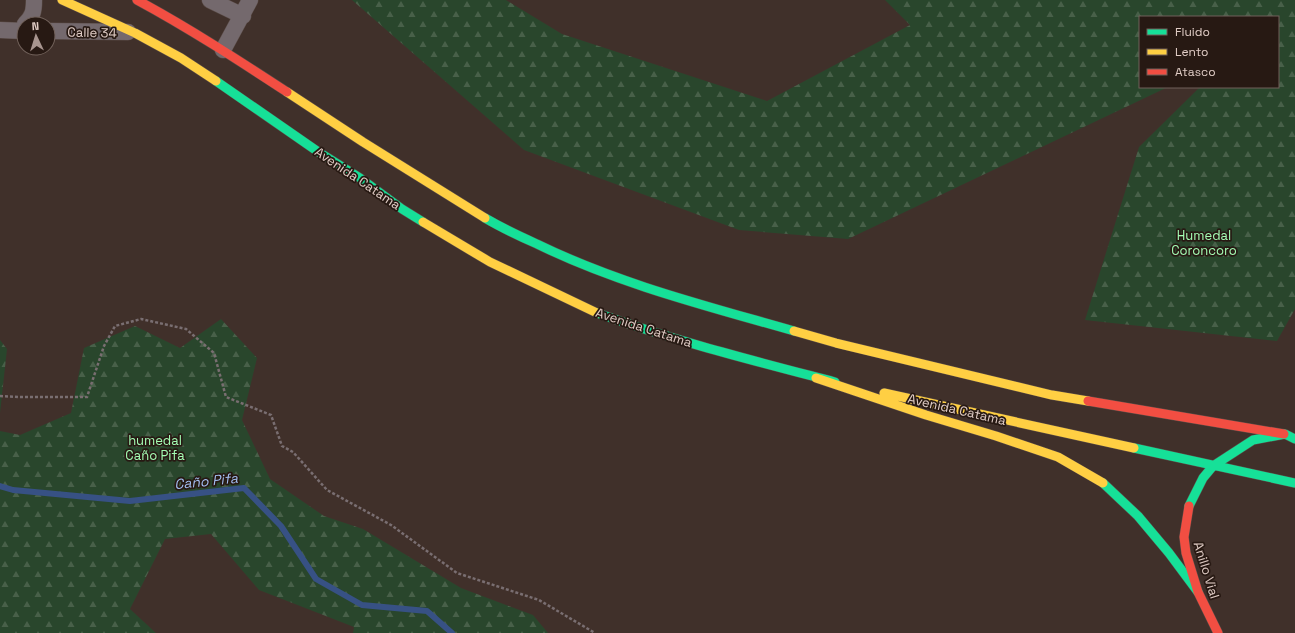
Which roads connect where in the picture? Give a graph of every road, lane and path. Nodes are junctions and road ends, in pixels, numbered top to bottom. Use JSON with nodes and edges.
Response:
{"nodes":[{"id":1,"x":34,"y":0,"type":"edge"},
{"id":2,"x":62,"y":0,"type":"edge"},
{"id":3,"x":137,"y":0,"type":"edge"},
{"id":4,"x":210,"y":0,"type":"edge"},
{"id":5,"x":250,"y":0,"type":"edge"},
{"id":6,"x":32,"y":16,"type":"edge"},
{"id":7,"x":243,"y":16,"type":"junction"},
{"id":8,"x":56,"y":31,"type":"edge"},
{"id":9,"x":135,"y":32,"type":"junction"},
{"id":10,"x":223,"y":50,"type":"junction"},
{"id":11,"x":816,"y":378,"type":"junction"},
{"id":12,"x":0,"y":396,"type":"edge"},
{"id":13,"x":1284,"y":434,"type":"junction"},
{"id":14,"x":1295,"y":436,"type":"edge"},
{"id":15,"x":1295,"y":440,"type":"edge"},
{"id":16,"x":1213,"y":466,"type":"junction"},
{"id":17,"x":1295,"y":484,"type":"edge"},
{"id":18,"x":1198,"y":592,"type":"junction"},
{"id":19,"x":595,"y":633,"type":"edge"},
{"id":20,"x":1218,"y":633,"type":"edge"}],
"edges":[{"from":1,"to":6,"type":"street"},
{"from":2,"to":9,"type":"main road","name":"Avenida Catama"},
{"from":3,"to":10,"type":"main road"},
{"from":4,"to":7,"type":"street"},
{"from":5,"to":7,"type":"street"},
{"from":7,"to":10,"type":"street"},
{"from":8,"to":9,"type":"street","name":"Calle 34"},
{"from":9,"to":11,"type":"main road","name":"Avenida Catama"},
{"from":10,"to":13,"type":"main road"},
{"from":11,"to":16,"type":"main road","name":"Avenida Catama"},
{"from":11,"to":18,"type":"main road"},
{"from":12,"to":19,"type":"path"},
{"from":13,"to":14,"type":"main road"},
{"from":13,"to":15,"type":"main road"},
{"from":13,"to":16,"type":"main road","name":"Anillo Vial"},
{"from":16,"to":17,"type":"main road","name":"Avenida Catama"},
{"from":16,"to":18,"type":"main road","name":"Anillo Vial"},
{"from":18,"to":20,"type":"main road","name":"Anillo Vial"}]}
